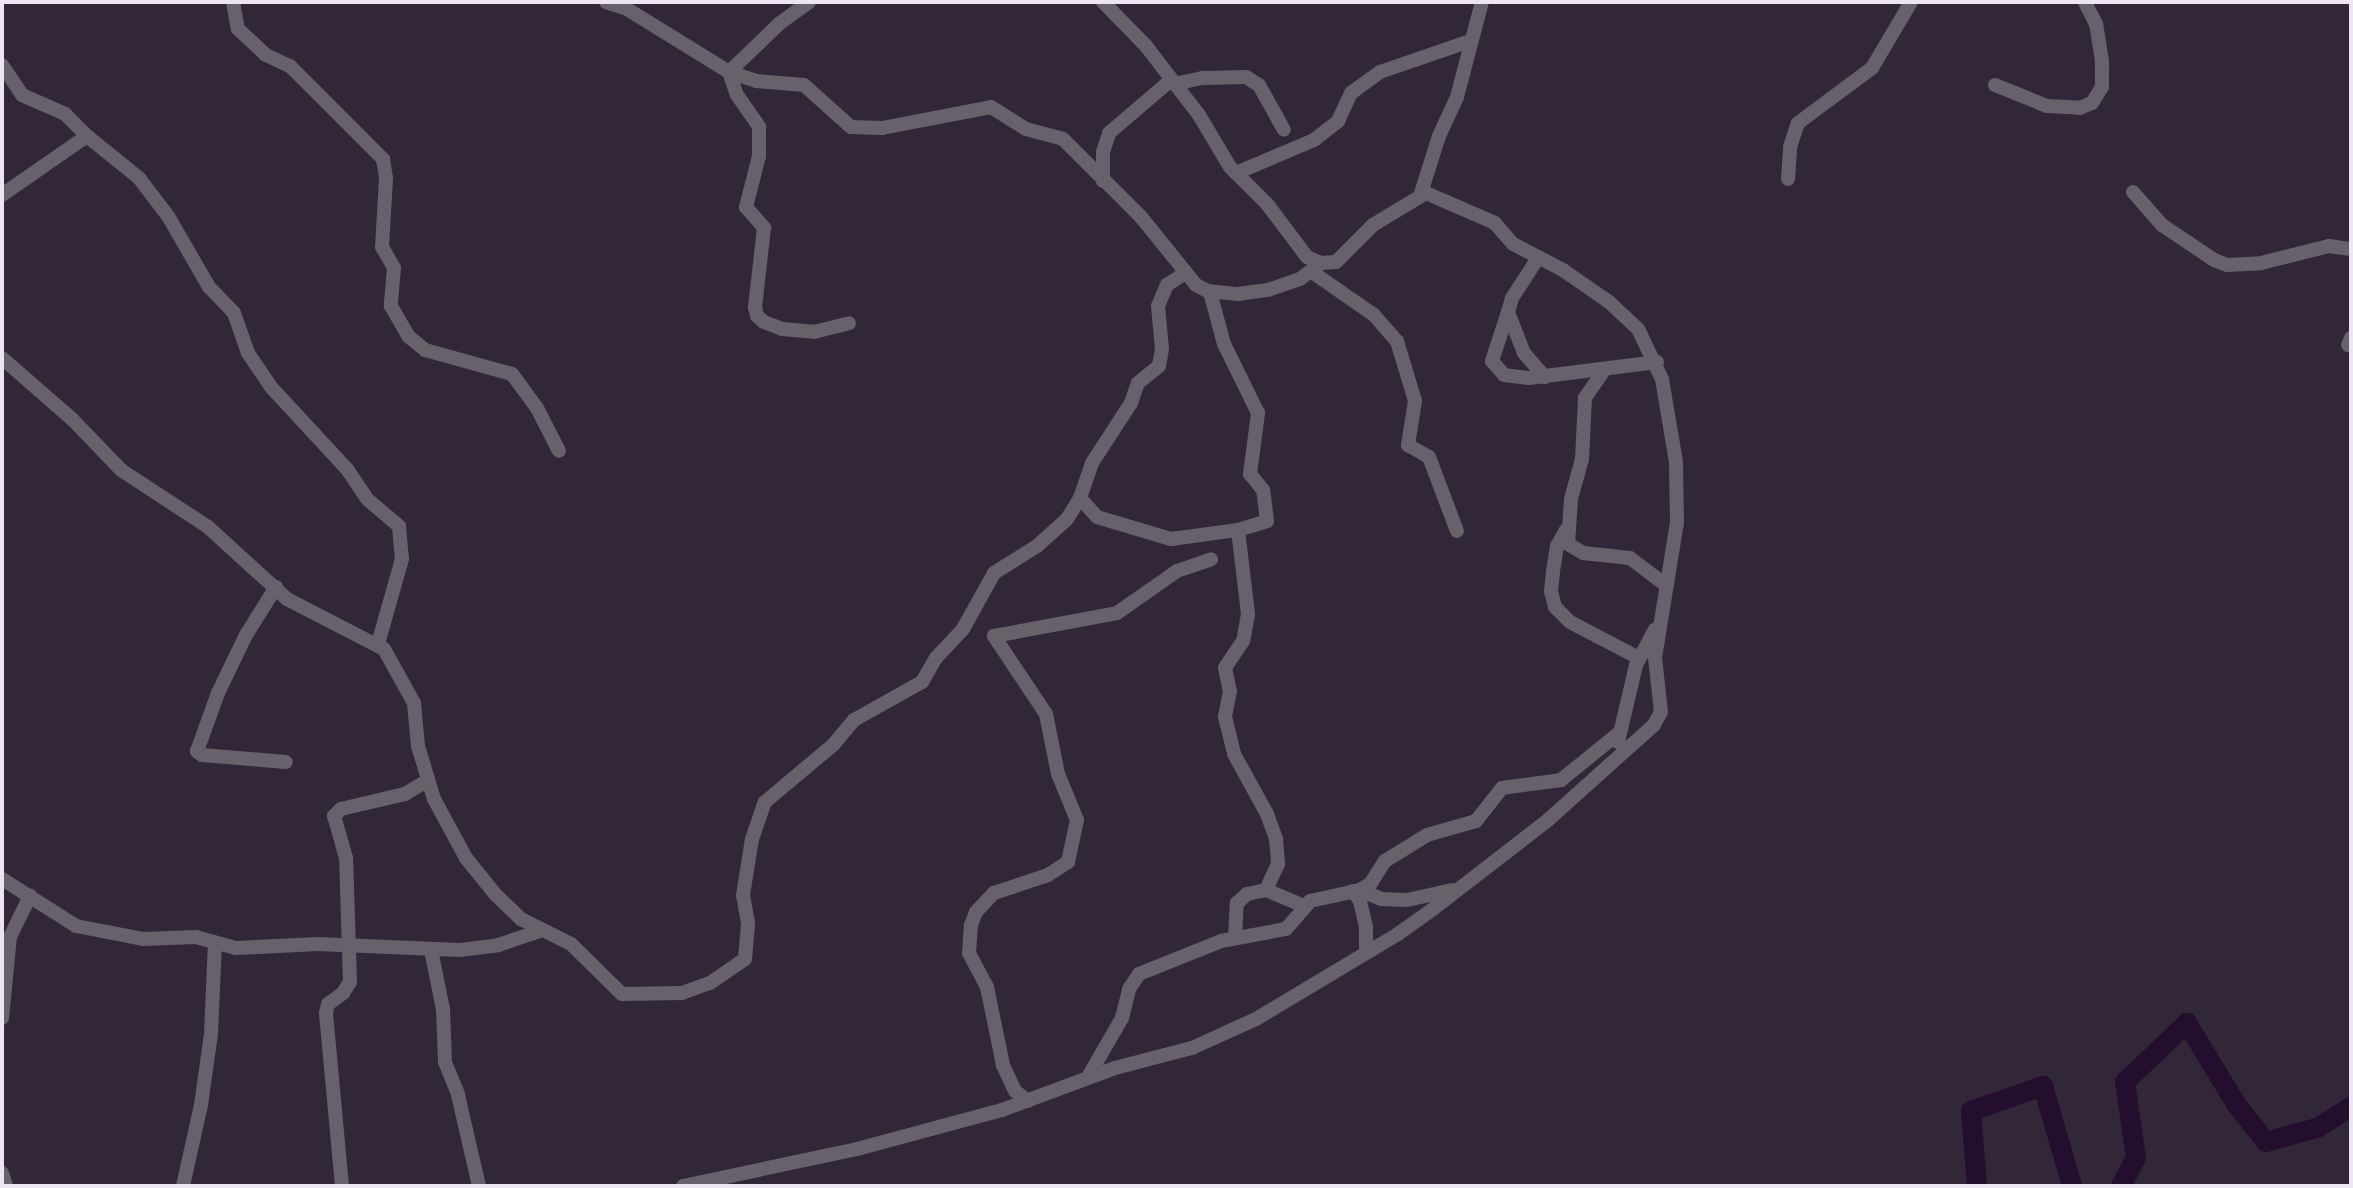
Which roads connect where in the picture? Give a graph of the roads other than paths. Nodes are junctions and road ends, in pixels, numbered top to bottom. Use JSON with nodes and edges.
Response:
{"nodes":[{"id":1,"x":233,"y":2,"type":"edge"},
{"id":2,"x":606,"y":2,"type":"edge"},
{"id":3,"x":809,"y":2,"type":"edge"},
{"id":4,"x":1103,"y":2,"type":"edge"},
{"id":5,"x":1482,"y":2,"type":"edge"},
{"id":6,"x":1911,"y":2,"type":"edge"},
{"id":7,"x":2085,"y":2,"type":"edge"},
{"id":8,"x":1470,"y":41,"type":"junction"},
{"id":9,"x":2,"y":65,"type":"edge"},
{"id":10,"x":729,"y":72,"type":"junction"},
{"id":11,"x":1173,"y":82,"type":"junction"},
{"id":12,"x":1995,"y":85,"type":"dead end"},
{"id":13,"x":1284,"y":130,"type":"dead end"},
{"id":14,"x":88,"y":137,"type":"junction"},
{"id":15,"x":1236,"y":173,"type":"junction"},
{"id":16,"x":1788,"y":179,"type":"dead end"},
{"id":17,"x":1103,"y":181,"type":"junction"},
{"id":18,"x":2133,"y":192,"type":"dead end"},
{"id":19,"x":1421,"y":193,"type":"junction"},
{"id":20,"x":2,"y":195,"type":"edge"},
{"id":21,"x":2351,"y":249,"type":"edge"},
{"id":22,"x":1538,"y":258,"type":"junction"},
{"id":23,"x":1316,"y":268,"type":"junction"},
{"id":24,"x":1185,"y":273,"type":"junction"},
{"id":25,"x":1210,"y":292,"type":"junction"},
{"id":26,"x":1508,"y":312,"type":"junction"},
{"id":27,"x":849,"y":323,"type":"dead end"},
{"id":28,"x":2,"y":358,"type":"edge"},
{"id":29,"x":1657,"y":362,"type":"junction"},
{"id":30,"x":1605,"y":369,"type":"junction"},
{"id":31,"x":1545,"y":377,"type":"junction"},
{"id":32,"x":559,"y":451,"type":"dead end"},
{"id":33,"x":1080,"y":498,"type":"junction"},
{"id":34,"x":1569,"y":524,"type":"junction"},
{"id":35,"x":1238,"y":530,"type":"junction"},
{"id":36,"x":1457,"y":531,"type":"dead end"},
{"id":37,"x":1211,"y":559,"type":"dead end"},
{"id":38,"x":1667,"y":586,"type":"junction"},
{"id":39,"x":276,"y":587,"type":"junction"},
{"id":40,"x":1661,"y":619,"type":"junction"},
{"id":41,"x":378,"y":644,"type":"junction"},
{"id":42,"x":1639,"y":658,"type":"junction"},
{"id":43,"x":1620,"y":732,"type":"junction"},
{"id":44,"x":1617,"y":757,"type":"junction"},
{"id":45,"x":286,"y":762,"type":"dead end"},
{"id":46,"x":428,"y":780,"type":"junction"},
{"id":47,"x":2,"y":879,"type":"edge"},
{"id":48,"x":1457,"y":889,"type":"junction"},
{"id":49,"x":1266,"y":890,"type":"junction"},
{"id":50,"x":1356,"y":891,"type":"junction"},
{"id":51,"x":30,"y":896,"type":"junction"},
{"id":52,"x":1304,"y":906,"type":"junction"},
{"id":53,"x":540,"y":931,"type":"junction"},
{"id":54,"x":1235,"y":937,"type":"junction"},
{"id":55,"x":215,"y":944,"type":"junction"},
{"id":56,"x":349,"y":948,"type":"junction"},
{"id":57,"x":431,"y":950,"type":"junction"},
{"id":58,"x":1366,"y":951,"type":"junction"},
{"id":59,"x":4,"y":994,"type":"edge"},
{"id":60,"x":2,"y":1018,"type":"edge"},
{"id":61,"x":1088,"y":1077,"type":"junction"},
{"id":62,"x":1028,"y":1101,"type":"junction"},
{"id":63,"x":2,"y":1173,"type":"edge"},
{"id":64,"x":6,"y":1186,"type":"edge"},
{"id":65,"x":183,"y":1186,"type":"edge"},
{"id":66,"x":342,"y":1186,"type":"edge"},
{"id":67,"x":479,"y":1186,"type":"edge"},
{"id":68,"x":683,"y":1186,"type":"edge"}],
"edges":[{"from":1,"to":32,"type":"street"},
{"from":2,"to":10,"type":"street"},
{"from":3,"to":10,"type":"street"},
{"from":4,"to":11,"type":"street"},
{"from":5,"to":8,"type":"street"},
{"from":6,"to":16,"type":"street"},
{"from":7,"to":12,"type":"street"},
{"from":8,"to":15,"type":"street"},
{"from":8,"to":19,"type":"street"},
{"from":9,"to":14,"type":"street"},
{"from":10,"to":17,"type":"street"},
{"from":10,"to":27,"type":"street"},
{"from":11,"to":13,"type":"street"},
{"from":11,"to":15,"type":"street"},
{"from":11,"to":17,"type":"street"},
{"from":14,"to":20,"type":"street"},
{"from":14,"to":41,"type":"street"},
{"from":15,"to":23,"type":"street"},
{"from":17,"to":24,"type":"street"},
{"from":18,"to":21,"type":"street"},
{"from":19,"to":22,"type":"street"},
{"from":19,"to":23,"type":"street"},
{"from":22,"to":26,"type":"street"},
{"from":22,"to":29,"type":"street"},
{"from":23,"to":25,"type":"street"},
{"from":23,"to":36,"type":"street"},
{"from":24,"to":25,"type":"street"},
{"from":24,"to":33,"type":"street"},
{"from":25,"to":35,"type":"street"},
{"from":26,"to":31,"type":"street"},
{"from":26,"to":31,"type":"street"},
{"from":28,"to":39,"type":"street"},
{"from":29,"to":30,"type":"street"},
{"from":29,"to":38,"type":"street"},
{"from":30,"to":31,"type":"street"},
{"from":30,"to":34,"type":"street"},
{"from":33,"to":35,"type":"street"},
{"from":33,"to":53,"type":"street"},
{"from":34,"to":38,"type":"street"},
{"from":34,"to":42,"type":"street"},
{"from":35,"to":49,"type":"street"},
{"from":37,"to":62,"type":"street"},
{"from":38,"to":40,"type":"street"},
{"from":39,"to":41,"type":"street"},
{"from":39,"to":45,"type":"street"},
{"from":40,"to":42,"type":"street"},
{"from":40,"to":44,"type":"street"},
{"from":41,"to":46,"type":"street"},
{"from":42,"to":43,"type":"street"},
{"from":43,"to":44,"type":"street"},
{"from":43,"to":50,"type":"street"},
{"from":44,"to":48,"type":"street"},
{"from":46,"to":53,"type":"street"},
{"from":46,"to":56,"type":"street"},
{"from":47,"to":51,"type":"street"},
{"from":48,"to":50,"type":"street"},
{"from":48,"to":58,"type":"street"},
{"from":49,"to":52,"type":"street"},
{"from":49,"to":54,"type":"street"},
{"from":50,"to":52,"type":"street"},
{"from":50,"to":58,"type":"street"},
{"from":51,"to":55,"type":"street"},
{"from":51,"to":59,"type":"street"},
{"from":52,"to":54,"type":"street"},
{"from":53,"to":57,"type":"street"},
{"from":54,"to":61,"type":"street"},
{"from":55,"to":56,"type":"street"},
{"from":55,"to":65,"type":"street"},
{"from":56,"to":57,"type":"street"},
{"from":56,"to":66,"type":"street"},
{"from":57,"to":67,"type":"street"},
{"from":58,"to":61,"type":"street"},
{"from":59,"to":60,"type":"street"},
{"from":61,"to":62,"type":"street"},
{"from":62,"to":68,"type":"street"},
{"from":63,"to":64,"type":"street"}]}
